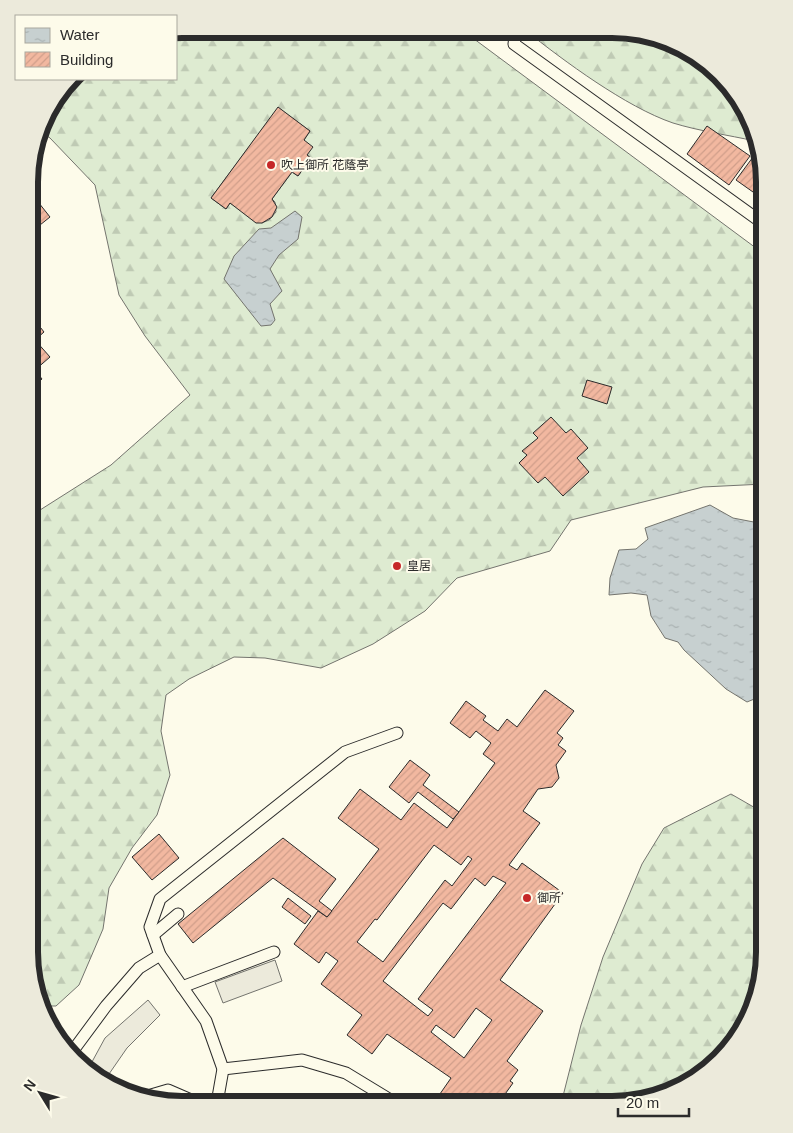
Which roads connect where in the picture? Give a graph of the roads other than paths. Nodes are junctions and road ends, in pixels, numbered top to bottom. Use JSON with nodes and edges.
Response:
{"nodes":[{"id":1,"x":515,"y":38,"type":"edge"},
{"id":2,"x":756,"y":218,"type":"edge"},
{"id":3,"x":397,"y":733,"type":"dead end"},
{"id":4,"x":178,"y":914,"type":"dead end"},
{"id":5,"x":153,"y":935,"type":"junction"},
{"id":6,"x":274,"y":952,"type":"dead end"},
{"id":7,"x":160,"y":955,"type":"junction"},
{"id":8,"x":182,"y":987,"type":"junction"},
{"id":9,"x":75,"y":1048,"type":"edge"},
{"id":10,"x":223,"y":1069,"type":"junction"},
{"id":11,"x":157,"y":1093,"type":"edge"},
{"id":12,"x":182,"y":1096,"type":"edge"},
{"id":13,"x":217,"y":1096,"type":"edge"},
{"id":14,"x":384,"y":1096,"type":"edge"}],
"edges":[{"from":1,"to":2,"type":"lane"},
{"from":3,"to":5,"type":"lane"},
{"from":4,"to":5,"type":"lane"},
{"from":5,"to":7,"type":"lane"},
{"from":6,"to":8,"type":"lane"},
{"from":7,"to":8,"type":"lane"},
{"from":7,"to":9,"type":"lane"},
{"from":8,"to":10,"type":"lane"},
{"from":10,"to":13,"type":"lane"},
{"from":10,"to":14,"type":"lane"},
{"from":11,"to":12,"type":"lane"}]}
